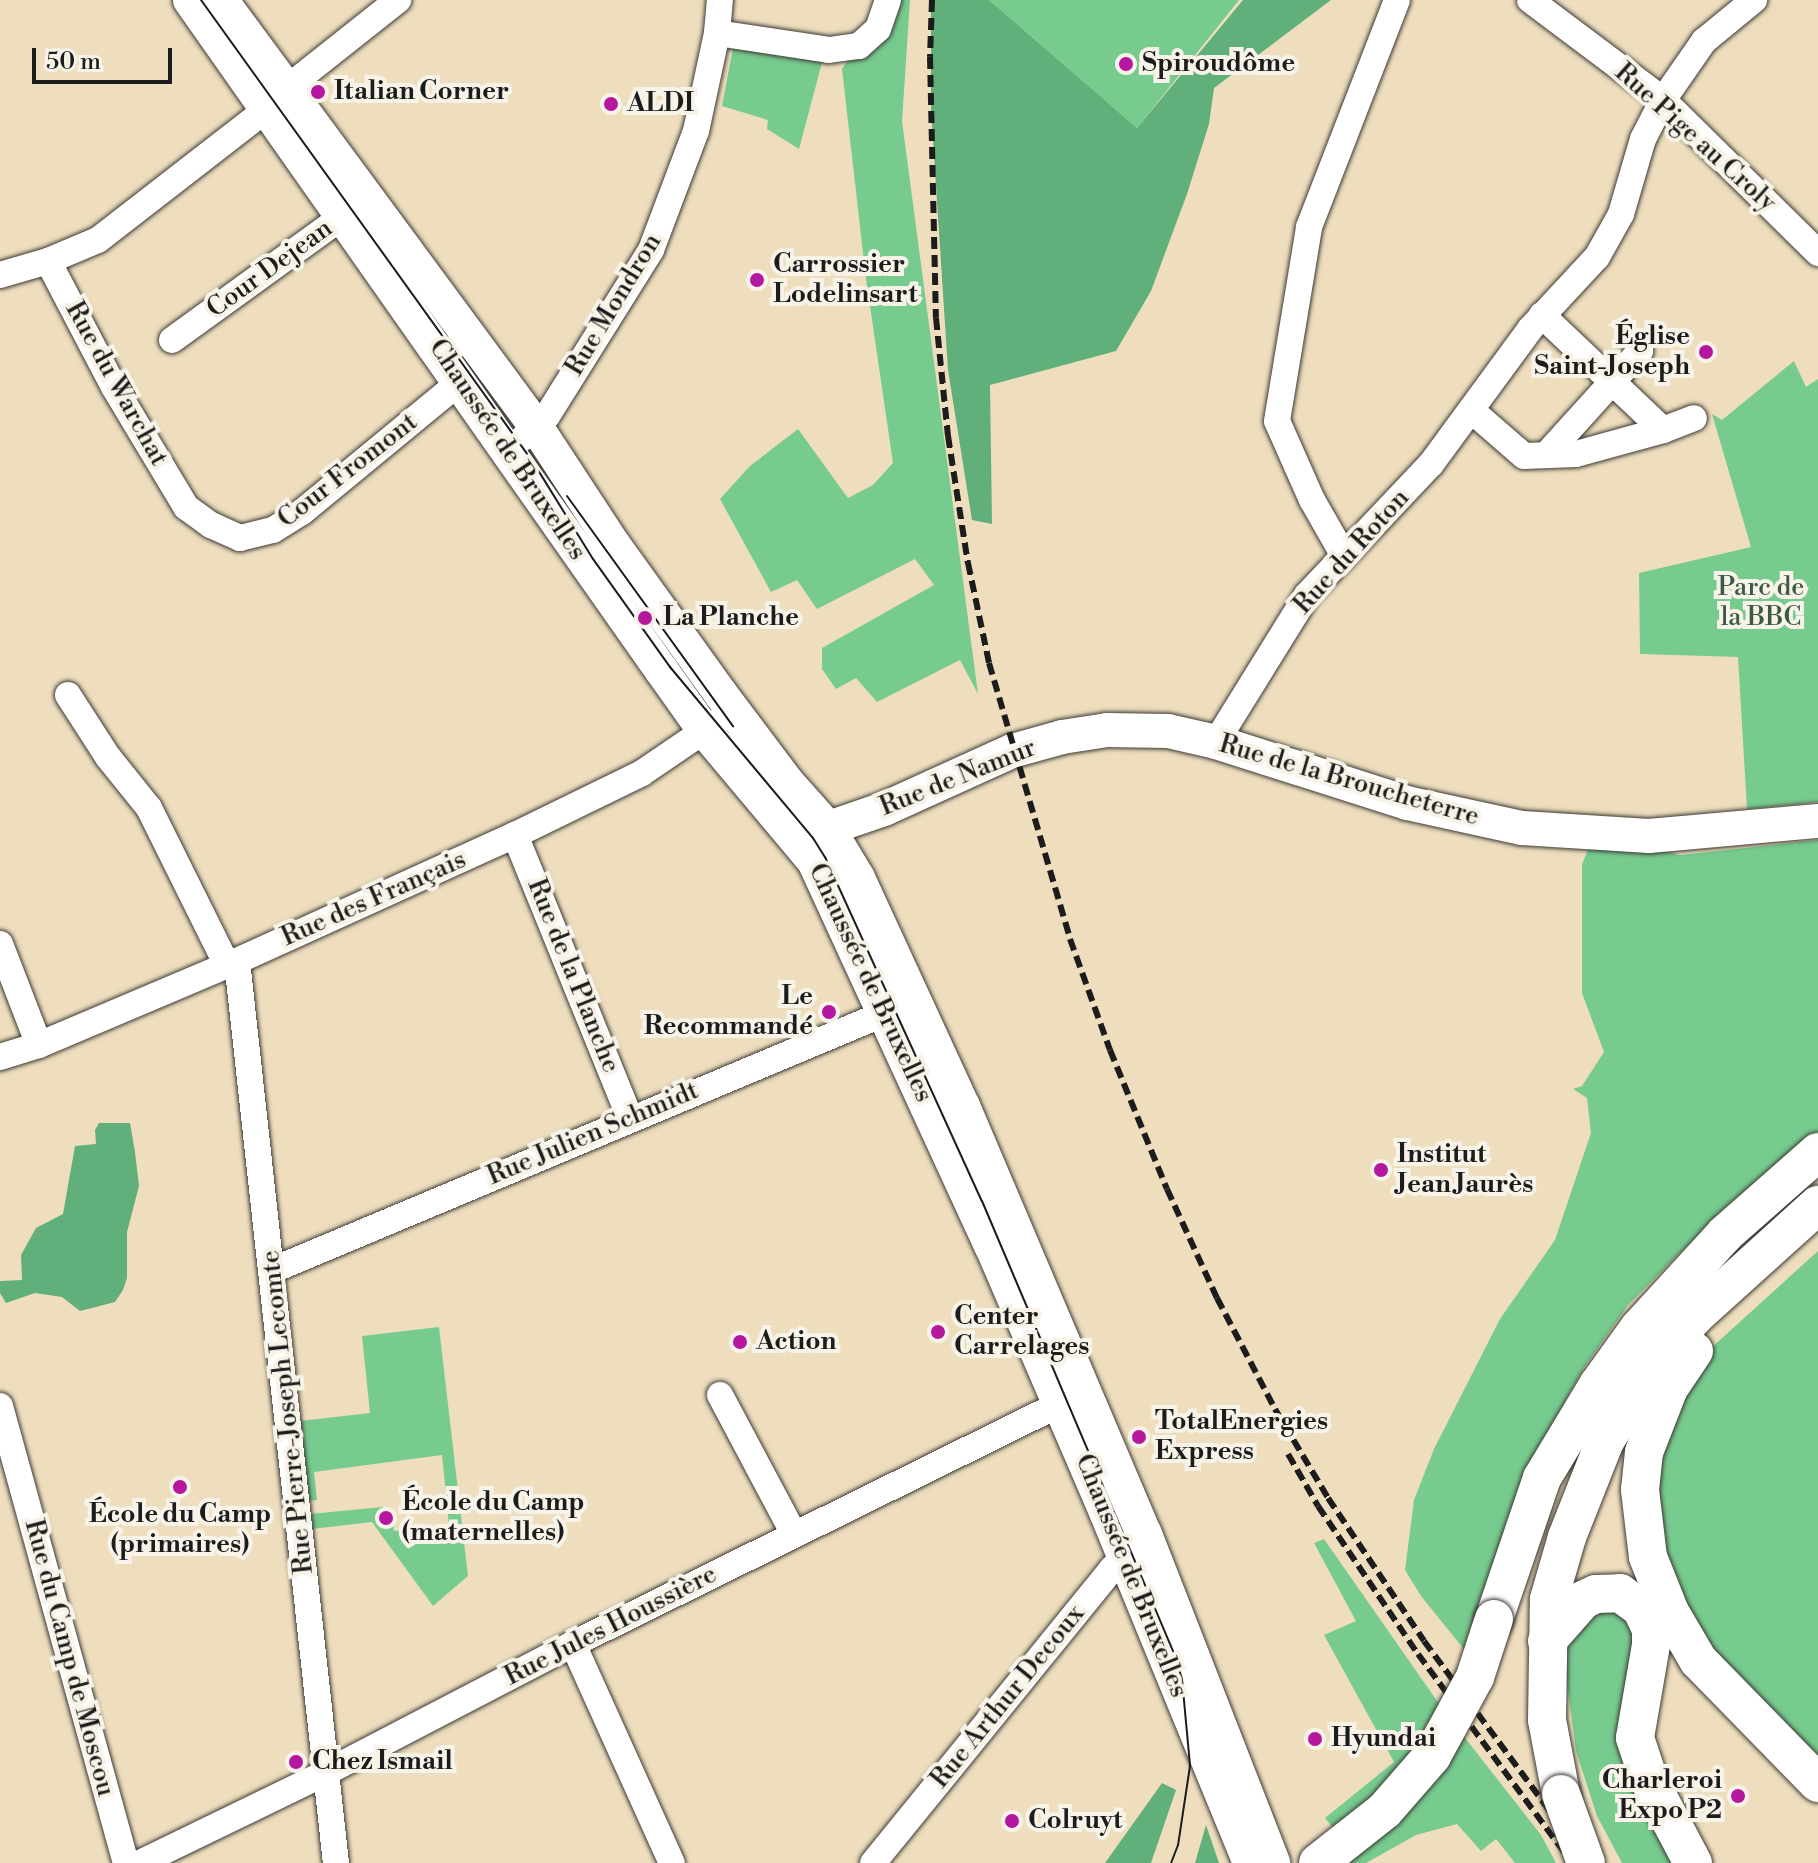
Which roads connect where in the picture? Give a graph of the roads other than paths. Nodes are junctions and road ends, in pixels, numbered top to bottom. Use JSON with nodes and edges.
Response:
{"nodes":[{"id":1,"x":190,"y":0,"type":"edge"},
{"id":2,"x":398,"y":0,"type":"edge"},
{"id":3,"x":720,"y":0,"type":"edge"},
{"id":4,"x":888,"y":0,"type":"edge"},
{"id":5,"x":1397,"y":0,"type":"edge"},
{"id":6,"x":1530,"y":0,"type":"edge"},
{"id":7,"x":1754,"y":0,"type":"edge"},
{"id":8,"x":230,"y":14,"type":"edge"},
{"id":9,"x":717,"y":33,"type":"junction"},
{"id":10,"x":277,"y":100,"type":"junction"},
{"id":11,"x":1663,"y":100,"type":"junction"},
{"id":12,"x":356,"y":207,"type":"junction"},
{"id":13,"x":1818,"y":253,"type":"edge"},
{"id":14,"x":48,"y":261,"type":"junction"},
{"id":15,"x":0,"y":275,"type":"edge"},
{"id":16,"x":1542,"y":315,"type":"junction"},
{"id":17,"x":172,"y":340,"type":"dead end"},
{"id":18,"x":1640,"y":351,"type":"dead end"},
{"id":19,"x":461,"y":381,"type":"junction"},
{"id":20,"x":1613,"y":382,"type":"junction"},
{"id":21,"x":1471,"y":410,"type":"junction"},
{"id":22,"x":1694,"y":418,"type":"dead end"},
{"id":23,"x":537,"y":428,"type":"junction"},
{"id":24,"x":1663,"y":430,"type":"junction"},
{"id":25,"x":507,"y":448,"type":"junction"},
{"id":26,"x":1547,"y":454,"type":"junction"},
{"id":27,"x":186,"y":507,"type":"joint"},
{"id":28,"x":1344,"y":556,"type":"junction"},
{"id":29,"x":68,"y":695,"type":"dead end"},
{"id":30,"x":734,"y":712,"type":"junction"},
{"id":31,"x":704,"y":730,"type":"junction"},
{"id":32,"x":1168,"y":731,"type":"joint"},
{"id":33,"x":1216,"y":742,"type":"junction"},
{"id":34,"x":884,"y":809,"type":"junction"},
{"id":35,"x":1818,"y":821,"type":"edge"},
{"id":36,"x":515,"y":835,"type":"junction"},
{"id":37,"x":816,"y":837,"type":"junction"},
{"id":38,"x":858,"y":878,"type":"junction"},
{"id":39,"x":0,"y":944,"type":"edge"},
{"id":40,"x":232,"y":963,"type":"junction"},
{"id":41,"x":900,"y":1007,"type":"junction"},
{"id":42,"x":39,"y":1045,"type":"junction"},
{"id":43,"x":0,"y":1057,"type":"edge"},
{"id":44,"x":630,"y":1118,"type":"junction"},
{"id":45,"x":1818,"y":1152,"type":"edge"},
{"id":46,"x":1818,"y":1179,"type":"edge"},
{"id":47,"x":1818,"y":1205,"type":"edge"},
{"id":48,"x":1818,"y":1229,"type":"edge"},
{"id":49,"x":273,"y":1270,"type":"junction"},
{"id":50,"x":1691,"y":1274,"type":"junction"},
{"id":51,"x":720,"y":1395,"type":"dead end"},
{"id":52,"x":1072,"y":1399,"type":"junction"},
{"id":53,"x":0,"y":1406,"type":"edge"},
{"id":54,"x":1567,"y":1438,"type":"junction"},
{"id":55,"x":794,"y":1534,"type":"junction"},
{"id":56,"x":1135,"y":1545,"type":"junction"},
{"id":57,"x":1554,"y":1583,"type":"junction"},
{"id":58,"x":573,"y":1644,"type":"junction"},
{"id":59,"x":1547,"y":1650,"type":"junction"},
{"id":60,"x":325,"y":1773,"type":"junction"},
{"id":61,"x":1818,"y":1783,"type":"edge"},
{"id":62,"x":126,"y":1863,"type":"edge"},
{"id":63,"x":140,"y":1863,"type":"edge"},
{"id":64,"x":336,"y":1863,"type":"edge"},
{"id":65,"x":672,"y":1863,"type":"edge"},
{"id":66,"x":873,"y":1863,"type":"edge"},
{"id":67,"x":1250,"y":1863,"type":"edge"},
{"id":68,"x":1273,"y":1863,"type":"edge"},
{"id":69,"x":1318,"y":1863,"type":"edge"},
{"id":70,"x":1586,"y":1863,"type":"edge"},
{"id":71,"x":1693,"y":1863,"type":"edge"}],
"edges":[{"from":1,"to":8,"type":"main road","name":"Chaussée de Bruxelles"},
{"from":2,"to":10,"type":"street"},
{"from":3,"to":9,"type":"street","name":"Rue Mondron"},
{"from":4,"to":9,"type":"street"},
{"from":5,"to":28,"type":"street"},
{"from":6,"to":11,"type":"street","name":"Rue Pige au Croly"},
{"from":7,"to":11,"type":"street","name":"Rue du Roton"},
{"from":8,"to":10,"type":"main road","name":"Chaussée de Bruxelles"},
{"from":9,"to":23,"type":"street","name":"Rue Mondron"},
{"from":10,"to":12,"type":"main road","name":"Chaussée de Bruxelles"},
{"from":10,"to":14,"type":"street"},
{"from":11,"to":13,"type":"street","name":"Rue Pige au Croly"},
{"from":11,"to":16,"type":"street","name":"Rue du Roton"},
{"from":12,"to":17,"type":"street","name":"Cour Dejean"},
{"from":12,"to":19,"type":"main road","name":"Chaussée de Bruxelles"},
{"from":12,"to":23,"type":"main road","name":"Chaussée de Bruxelles"},
{"from":14,"to":15,"type":"street"},
{"from":14,"to":27,"type":"street","name":"Rue du Warchat"},
{"from":16,"to":20,"type":"street"},
{"from":16,"to":21,"type":"street","name":"Rue du Roton"},
{"from":18,"to":20,"type":"street"},
{"from":19,"to":25,"type":"main road","name":"Chaussée de Bruxelles"},
{"from":19,"to":27,"type":"street","name":"Cour Fromont"},
{"from":20,"to":24,"type":"street"},
{"from":20,"to":26,"type":"street"},
{"from":21,"to":26,"type":"street"},
{"from":21,"to":28,"type":"street","name":"Rue du Roton"},
{"from":22,"to":24,"type":"street"},
{"from":23,"to":25,"type":"street","name":"Rue Mondron"},
{"from":23,"to":30,"type":"main road","name":"Chaussée de Bruxelles"},
{"from":24,"to":26,"type":"street"},
{"from":25,"to":31,"type":"main road","name":"Chaussée de Bruxelles"},
{"from":28,"to":33,"type":"street","name":"Rue du Roton"},
{"from":29,"to":40,"type":"street","name":"Rue Pierre-Joseph Lecomte"},
{"from":30,"to":31,"type":"street","name":"Rue des Français"},
{"from":30,"to":37,"type":"main road","name":"Chaussée de Bruxelles"},
{"from":31,"to":36,"type":"street","name":"Rue des Français"},
{"from":31,"to":37,"type":"main road","name":"Chaussée de Bruxelles"},
{"from":32,"to":33,"type":"main road","name":"Rue de la Broucheterre"},
{"from":32,"to":34,"type":"main road","name":"Rue de Namur"},
{"from":33,"to":35,"type":"main road","name":"Rue de la Broucheterre"},
{"from":34,"to":37,"type":"main road","name":"Rue de Namur"},
{"from":34,"to":38,"type":"main road","name":"Chaussée de Bruxelles"},
{"from":36,"to":40,"type":"street","name":"Rue des Français"},
{"from":36,"to":44,"type":"street","name":"Rue de la Planche"},
{"from":37,"to":38,"type":"main road","name":"Chaussée de Bruxelles"},
{"from":37,"to":41,"type":"main road","name":"Chaussée de Bruxelles"},
{"from":38,"to":41,"type":"main road","name":"Chaussée de Bruxelles"},
{"from":39,"to":42,"type":"street"},
{"from":40,"to":42,"type":"street","name":"Rue des Français"},
{"from":40,"to":49,"type":"street","name":"Rue Pierre-Joseph Lecomte"},
{"from":41,"to":44,"type":"street","name":"Rue Julien Schmidt"},
{"from":41,"to":52,"type":"main road","name":"Chaussée de Bruxelles"},
{"from":42,"to":43,"type":"street","name":"Rue des Français"},
{"from":44,"to":49,"type":"street","name":"Rue Julien Schmidt"},
{"from":45,"to":50,"type":"highway"},
{"from":46,"to":50,"type":"highway"},
{"from":47,"to":57,"type":"highway"},
{"from":48,"to":61,"type":"highway"},
{"from":49,"to":60,"type":"street","name":"Rue Pierre-Joseph Lecomte"},
{"from":50,"to":54,"type":"highway"},
{"from":51,"to":55,"type":"street"},
{"from":52,"to":55,"type":"street","name":"Rue Jules Houssière"},
{"from":52,"to":56,"type":"main road","name":"Chaussée de Bruxelles"},
{"from":53,"to":62,"type":"street","name":"Rue du Camp de Moscou"},
{"from":54,"to":57,"type":"highway"},
{"from":54,"to":69,"type":"highway","bridge":true},
{"from":55,"to":58,"type":"street","name":"Rue Jules Houssière"},
{"from":56,"to":66,"type":"street","name":"Rue Arthur Decoux"},
{"from":56,"to":67,"type":"main road","name":"Chaussée de Bruxelles"},
{"from":56,"to":68,"type":"main road","name":"Chaussée de Bruxelles"},
{"from":57,"to":59,"type":"highway"},
{"from":58,"to":60,"type":"street","name":"Rue Jules Houssière"},
{"from":58,"to":65,"type":"street"},
{"from":59,"to":70,"type":"highway","bridge":true},
{"from":59,"to":71,"type":"highway"},
{"from":60,"to":63,"type":"street","name":"Rue Jules Houssière"},
{"from":60,"to":64,"type":"street","name":"Rue Pierre-Joseph Lecomte"}]}
